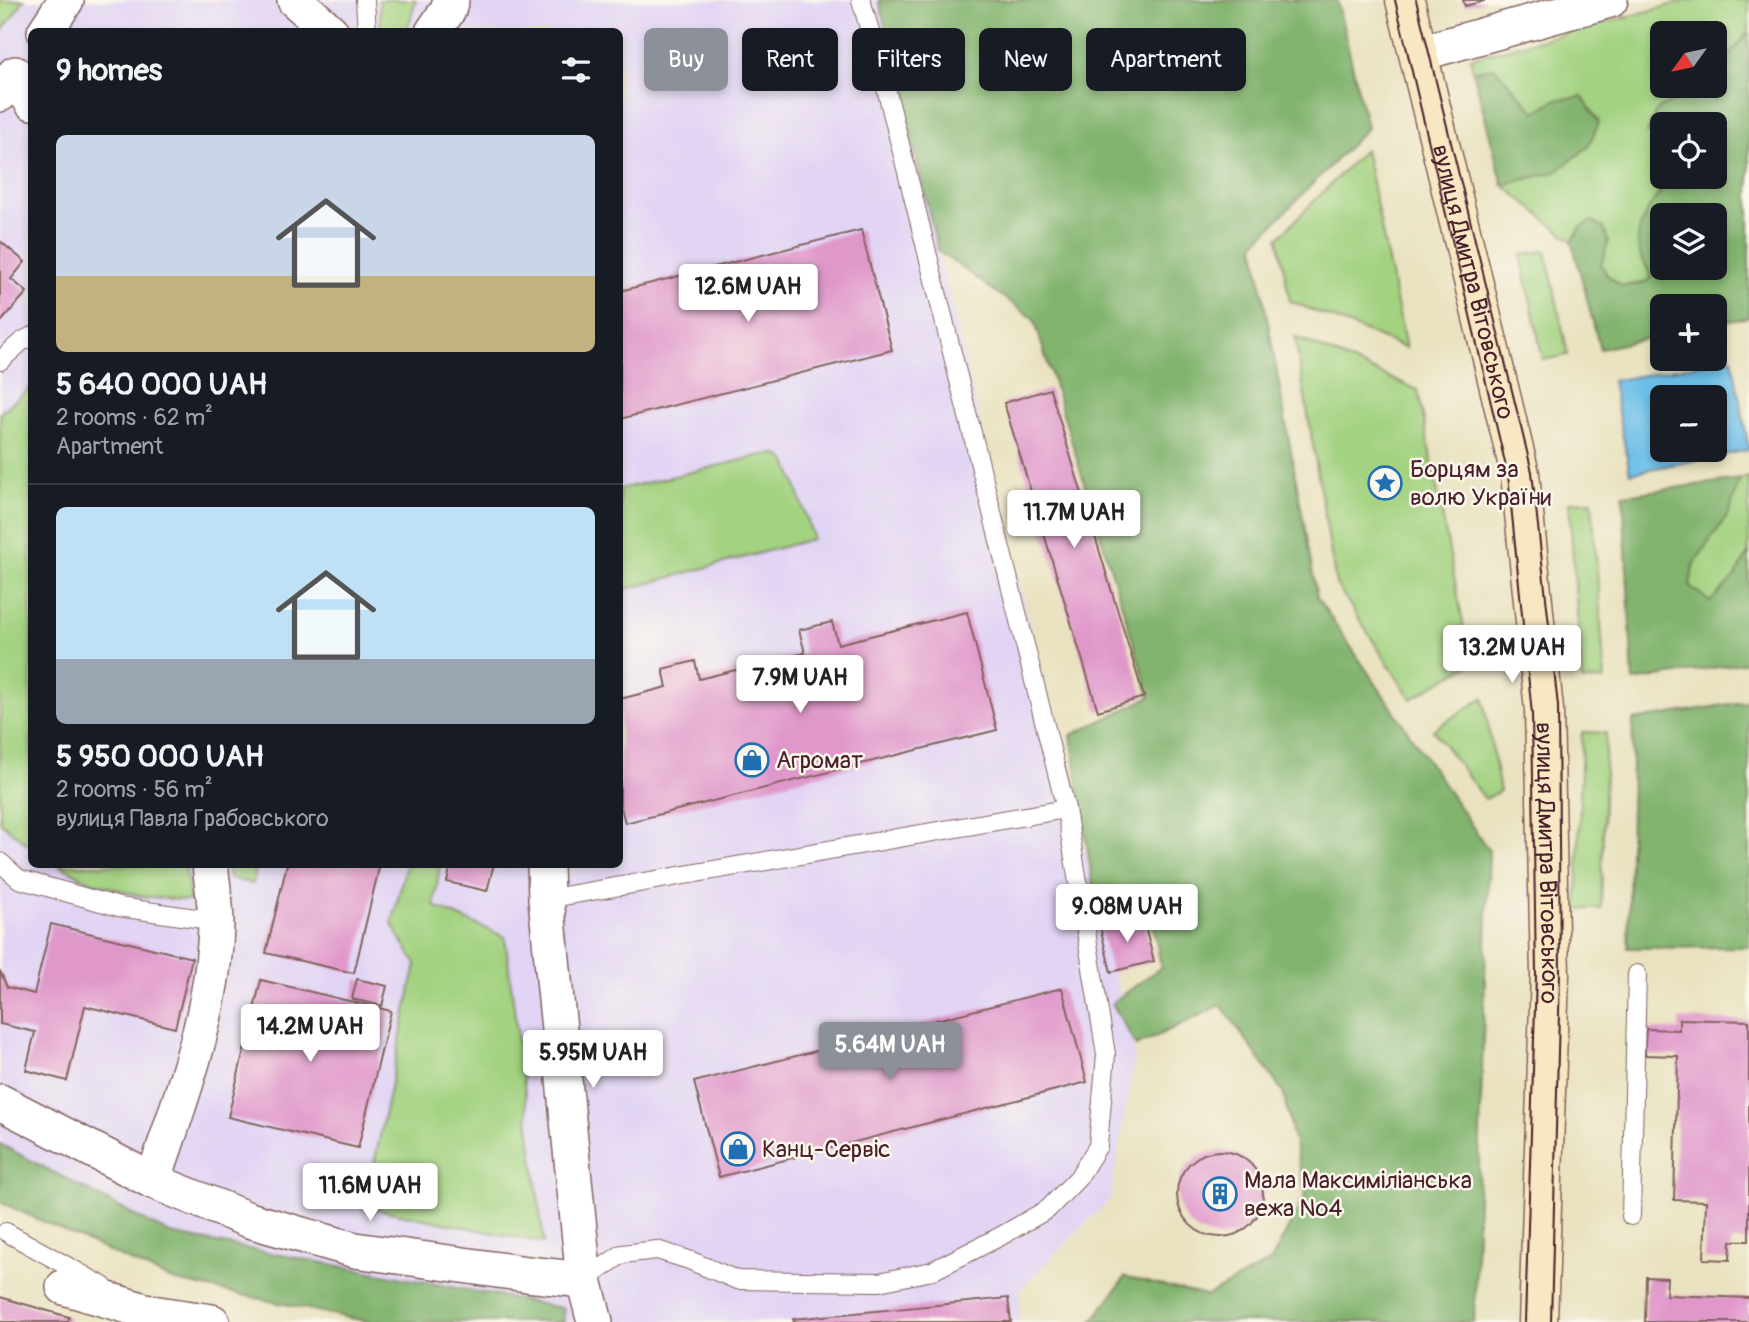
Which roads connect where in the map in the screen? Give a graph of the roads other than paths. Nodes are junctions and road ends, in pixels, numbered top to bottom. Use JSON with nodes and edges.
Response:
{"nodes":[{"id":1,"x":66,"y":0,"type":"edge"},
{"id":2,"x":295,"y":0,"type":"edge"},
{"id":3,"x":365,"y":0,"type":"edge"},
{"id":4,"x":451,"y":0,"type":"edge"},
{"id":5,"x":861,"y":0,"type":"edge"},
{"id":6,"x":1405,"y":0,"type":"edge"},
{"id":7,"x":1610,"y":0,"type":"edge"},
{"id":8,"x":48,"y":28,"type":"edge"},
{"id":9,"x":326,"y":28,"type":"edge"},
{"id":10,"x":367,"y":28,"type":"edge"},
{"id":11,"x":436,"y":28,"type":"edge"},
{"id":12,"x":1418,"y":54,"type":"junction"},
{"id":13,"x":28,"y":338,"type":"edge"},
{"id":14,"x":0,"y":361,"type":"edge"},
{"id":15,"x":1066,"y":809,"type":"junction"},
{"id":16,"x":0,"y":862,"type":"edge"},
{"id":17,"x":210,"y":868,"type":"edge"},
{"id":18,"x":545,"y":868,"type":"edge"},
{"id":19,"x":546,"y":900,"type":"junction"},
{"id":20,"x":216,"y":921,"type":"junction"},
{"id":21,"x":1637,"y":974,"type":"dead end"},
{"id":22,"x":0,"y":1102,"type":"edge"},
{"id":23,"x":153,"y":1181,"type":"junction"},
{"id":24,"x":1631,"y":1216,"type":"dead end"},
{"id":25,"x":6,"y":1231,"type":"dead end"},
{"id":26,"x":584,"y":1280,"type":"junction"},
{"id":27,"x":64,"y":1287,"type":"dead end"},
{"id":28,"x":154,"y":1317,"type":"edge"},
{"id":29,"x":212,"y":1322,"type":"edge"},
{"id":30,"x":595,"y":1322,"type":"edge"},
{"id":31,"x":1538,"y":1322,"type":"edge"}],
"edges":[{"from":1,"to":8,"type":"street"},
{"from":2,"to":9,"type":"street"},
{"from":3,"to":10,"type":"lane"},
{"from":4,"to":11,"type":"street"},
{"from":5,"to":15,"type":"lane"},
{"from":6,"to":12,"type":"main road","name":"вулиця Дмитра Вітовського"},
{"from":7,"to":12,"type":"street"},
{"from":12,"to":31,"type":"main road","name":"вулиця Дмитра Вітовського"},
{"from":13,"to":14,"type":"lane"},
{"from":15,"to":19,"type":"lane"},
{"from":15,"to":26,"type":"lane"},
{"from":16,"to":20,"type":"lane"},
{"from":17,"to":20,"type":"street"},
{"from":18,"to":19,"type":"street"},
{"from":19,"to":26,"type":"street"},
{"from":20,"to":23,"type":"street"},
{"from":21,"to":24,"type":"lane"},
{"from":22,"to":23,"type":"street"},
{"from":23,"to":26,"type":"street"},
{"from":25,"to":28,"type":"lane"},
{"from":26,"to":30,"type":"street"},
{"from":27,"to":28,"type":"street"},
{"from":28,"to":29,"type":"street"}]}
